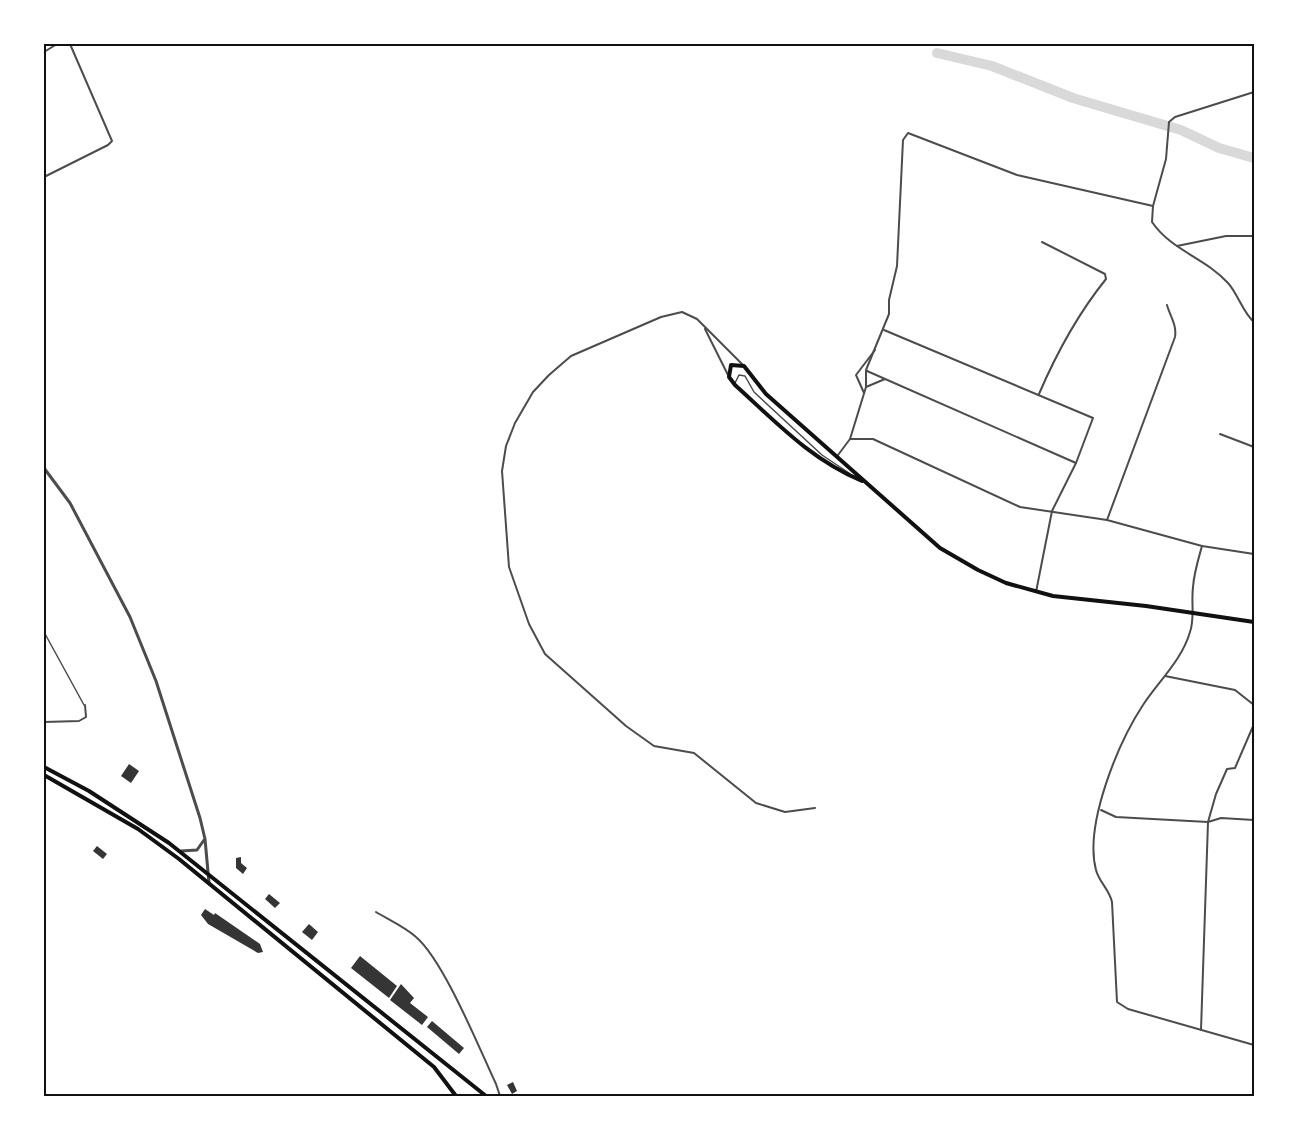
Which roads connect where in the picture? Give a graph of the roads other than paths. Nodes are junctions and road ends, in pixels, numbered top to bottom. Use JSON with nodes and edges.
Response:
{"nodes":[{"id":1,"x":57,"y":44,"type":"edge"},
{"id":2,"x":70,"y":44,"type":"edge"},
{"id":3,"x":44,"y":52,"type":"edge"},
{"id":4,"x":1254,"y":92,"type":"edge"},
{"id":5,"x":44,"y":177,"type":"edge"},
{"id":6,"x":1153,"y":206,"type":"junction"},
{"id":7,"x":1254,"y":236,"type":"edge"},
{"id":8,"x":1042,"y":242,"type":"dead end"},
{"id":9,"x":1175,"y":246,"type":"junction"},
{"id":10,"x":1167,"y":305,"type":"dead end"},
{"id":11,"x":1254,"y":322,"type":"edge"},
{"id":12,"x":703,"y":327,"type":"junction"},
{"id":13,"x":884,"y":330,"type":"junction"},
{"id":14,"x":879,"y":345,"type":"junction"},
{"id":15,"x":744,"y":366,"type":"junction"},
{"id":16,"x":866,"y":370,"type":"junction"},
{"id":17,"x":729,"y":376,"type":"junction"},
{"id":18,"x":885,"y":378,"type":"junction"},
{"id":19,"x":735,"y":385,"type":"junction"},
{"id":20,"x":866,"y":387,"type":"junction"},
{"id":21,"x":864,"y":393,"type":"junction"},
{"id":22,"x":1039,"y":394,"type":"junction"},
{"id":23,"x":1220,"y":434,"type":"dead end"},
{"id":24,"x":850,"y":439,"type":"junction"},
{"id":25,"x":1254,"y":447,"type":"edge"},
{"id":26,"x":838,"y":455,"type":"junction"},
{"id":27,"x":1076,"y":463,"type":"junction"},
{"id":28,"x":44,"y":471,"type":"edge"},
{"id":29,"x":862,"y":481,"type":"junction"},
{"id":30,"x":1052,"y":511,"type":"junction"},
{"id":31,"x":1107,"y":520,"type":"junction"},
{"id":32,"x":1202,"y":546,"type":"junction"},
{"id":33,"x":1254,"y":554,"type":"edge"},
{"id":34,"x":1036,"y":592,"type":"junction"},
{"id":35,"x":1192,"y":614,"type":"junction"},
{"id":36,"x":1254,"y":622,"type":"edge"},
{"id":37,"x":44,"y":632,"type":"edge"},
{"id":38,"x":1165,"y":676,"type":"junction"},
{"id":39,"x":85,"y":705,"type":"joint"},
{"id":40,"x":1254,"y":705,"type":"edge"},
{"id":41,"x":44,"y":722,"type":"edge"},
{"id":42,"x":1254,"y":724,"type":"edge"},
{"id":43,"x":44,"y":767,"type":"edge"},
{"id":44,"x":44,"y":776,"type":"edge"},
{"id":45,"x":815,"y":808,"type":"dead end"},
{"id":46,"x":1100,"y":810,"type":"junction"},
{"id":47,"x":1254,"y":820,"type":"edge"},
{"id":48,"x":1208,"y":822,"type":"junction"},
{"id":49,"x":205,"y":839,"type":"junction"},
{"id":50,"x":181,"y":851,"type":"junction"},
{"id":51,"x":195,"y":872,"type":"junction"},
{"id":52,"x":209,"y":873,"type":"junction"},
{"id":53,"x":209,"y":885,"type":"junction"},
{"id":54,"x":376,"y":912,"type":"dead end"},
{"id":55,"x":1201,"y":1030,"type":"junction"},
{"id":56,"x":1254,"y":1045,"type":"edge"},
{"id":57,"x":456,"y":1096,"type":"edge"},
{"id":58,"x":486,"y":1096,"type":"edge"},
{"id":59,"x":500,"y":1096,"type":"edge"}],
"edges":[{"from":1,"to":3,"type":"street"},
{"from":2,"to":5,"type":"street"},
{"from":4,"to":6,"type":"street"},
{"from":6,"to":9,"type":"street"},
{"from":6,"to":13,"type":"street"},
{"from":7,"to":9,"type":"street"},
{"from":8,"to":22,"type":"street"},
{"from":9,"to":11,"type":"street"},
{"from":10,"to":31,"type":"street"},
{"from":12,"to":15,"type":"street"},
{"from":12,"to":17,"type":"street"},
{"from":12,"to":45,"type":"street"},
{"from":13,"to":14,"type":"street"},
{"from":13,"to":22,"type":"street"},
{"from":14,"to":16,"type":"street"},
{"from":14,"to":21,"type":"street"},
{"from":15,"to":17,"type":"main road"},
{"from":15,"to":26,"type":"main road"},
{"from":16,"to":18,"type":"street"},
{"from":16,"to":20,"type":"street"},
{"from":17,"to":19,"type":"main road"},
{"from":18,"to":20,"type":"street"},
{"from":18,"to":27,"type":"street"},
{"from":19,"to":29,"type":"main road"},
{"from":19,"to":29,"type":"lane"},
{"from":20,"to":21,"type":"street"},
{"from":21,"to":24,"type":"street"},
{"from":22,"to":27,"type":"street"},
{"from":23,"to":25,"type":"street"},
{"from":24,"to":26,"type":"street"},
{"from":24,"to":30,"type":"street"},
{"from":26,"to":29,"type":"main road"},
{"from":27,"to":30,"type":"street"},
{"from":28,"to":49,"type":"street"},
{"from":29,"to":34,"type":"main road"},
{"from":30,"to":31,"type":"street"},
{"from":30,"to":34,"type":"street"},
{"from":31,"to":32,"type":"street"},
{"from":32,"to":33,"type":"street"},
{"from":32,"to":35,"type":"street"},
{"from":34,"to":35,"type":"main road"},
{"from":35,"to":36,"type":"main road"},
{"from":35,"to":38,"type":"street"},
{"from":37,"to":39,"type":"lane"},
{"from":38,"to":40,"type":"street"},
{"from":38,"to":46,"type":"street"},
{"from":39,"to":41,"type":"street"},
{"from":42,"to":48,"type":"street"},
{"from":43,"to":50,"type":"main road"},
{"from":44,"to":51,"type":"main road"},
{"from":46,"to":48,"type":"street"},
{"from":46,"to":55,"type":"street"},
{"from":47,"to":48,"type":"street"},
{"from":48,"to":55,"type":"street"},
{"from":49,"to":50,"type":"street"},
{"from":49,"to":52,"type":"street"},
{"from":50,"to":52,"type":"main road"},
{"from":51,"to":52,"type":"street"},
{"from":51,"to":53,"type":"main road"},
{"from":52,"to":53,"type":"street"},
{"from":52,"to":58,"type":"main road"},
{"from":53,"to":57,"type":"main road"},
{"from":54,"to":59,"type":"street"},
{"from":55,"to":56,"type":"street"}]}
